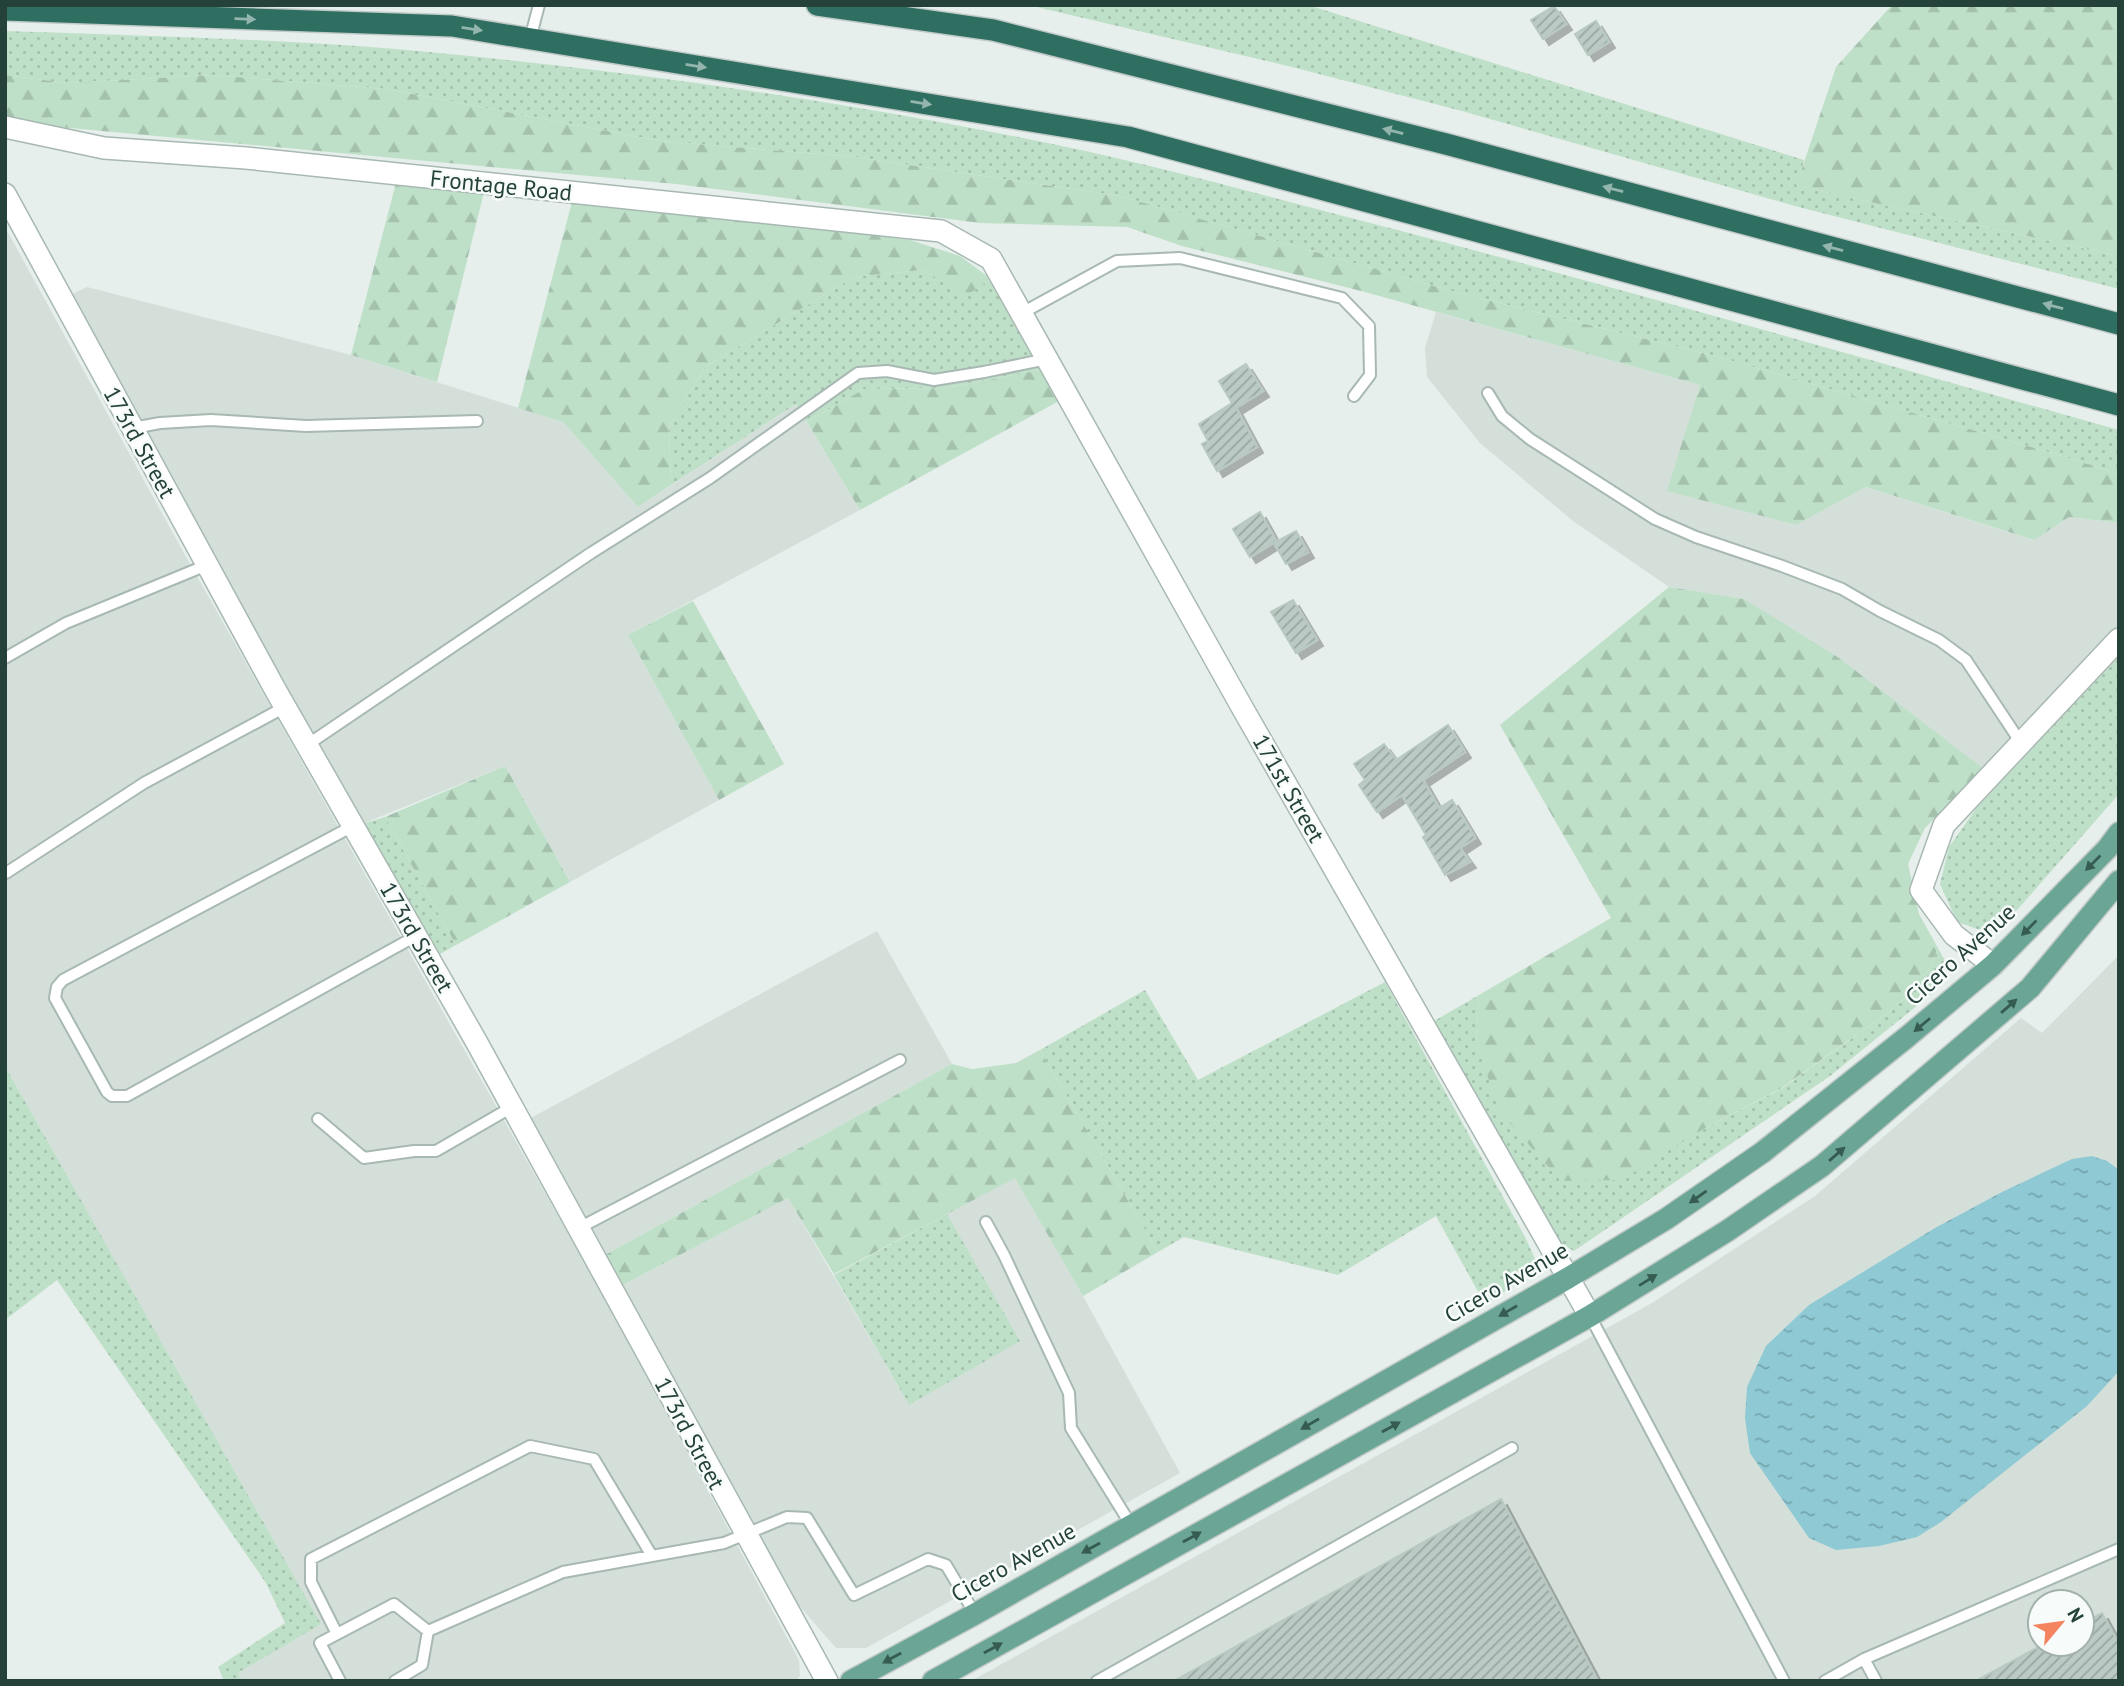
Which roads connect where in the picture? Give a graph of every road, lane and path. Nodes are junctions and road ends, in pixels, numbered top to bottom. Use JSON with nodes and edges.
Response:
{"nodes":[{"id":1,"x":539,"y":5,"type":"edge"},
{"id":2,"x":817,"y":5,"type":"edge"},
{"id":3,"x":5,"y":10,"type":"edge"},
{"id":4,"x":530,"y":39,"type":"junction"},
{"id":5,"x":5,"y":127,"type":"edge"},
{"id":6,"x":5,"y":194,"type":"edge"},
{"id":7,"x":991,"y":259,"type":"joint"},
{"id":8,"x":1022,"y":313,"type":"junction"},
{"id":9,"x":2119,"y":324,"type":"edge"},
{"id":10,"x":1047,"y":359,"type":"junction"},
{"id":11,"x":1488,"y":393,"type":"dead end"},
{"id":12,"x":1354,"y":396,"type":"dead end"},
{"id":13,"x":2119,"y":405,"type":"edge"},
{"id":14,"x":477,"y":421,"type":"dead end"},
{"id":15,"x":133,"y":428,"type":"junction"},
{"id":16,"x":207,"y":565,"type":"junction"},
{"id":17,"x":2119,"y":639,"type":"edge"},
{"id":18,"x":5,"y":658,"type":"edge"},
{"id":19,"x":285,"y":707,"type":"junction"},
{"id":20,"x":2021,"y":743,"type":"junction"},
{"id":21,"x":307,"y":745,"type":"junction"},
{"id":22,"x":353,"y":826,"type":"junction"},
{"id":23,"x":2119,"y":834,"type":"edge"},
{"id":24,"x":6,"y":873,"type":"edge"},
{"id":25,"x":2119,"y":881,"type":"edge"},
{"id":26,"x":416,"y":936,"type":"junction"},
{"id":27,"x":1993,"y":964,"type":"junction"},
{"id":28,"x":900,"y":1060,"type":"dead end"},
{"id":29,"x":512,"y":1107,"type":"junction"},
{"id":30,"x":318,"y":1119,"type":"dead end"},
{"id":31,"x":986,"y":1222,"type":"dead end"},
{"id":32,"x":579,"y":1228,"type":"junction"},
{"id":33,"x":1568,"y":1278,"type":"junction"},
{"id":34,"x":1590,"y":1316,"type":"junction"},
{"id":35,"x":1512,"y":1448,"type":"dead end"},
{"id":36,"x":1131,"y":1525,"type":"junction"},
{"id":37,"x":744,"y":1533,"type":"junction"},
{"id":38,"x":2119,"y":1549,"type":"edge"},
{"id":39,"x":652,"y":1556,"type":"junction"},
{"id":40,"x":975,"y":1614,"type":"junction"},
{"id":41,"x":428,"y":1630,"type":"junction"},
{"id":42,"x":337,"y":1634,"type":"junction"},
{"id":43,"x":1864,"y":1659,"type":"junction"},
{"id":44,"x":340,"y":1681,"type":"edge"},
{"id":45,"x":395,"y":1681,"type":"edge"},
{"id":46,"x":827,"y":1681,"type":"edge"},
{"id":47,"x":851,"y":1681,"type":"edge"},
{"id":48,"x":933,"y":1681,"type":"edge"},
{"id":49,"x":1097,"y":1681,"type":"edge"},
{"id":50,"x":1784,"y":1681,"type":"edge"},
{"id":51,"x":1825,"y":1681,"type":"edge"},
{"id":52,"x":1876,"y":1681,"type":"edge"}],
"edges":[{"from":1,"to":4,"type":"lane"},
{"from":9,"to":2,"type":"highway","one_way":true},
{"from":3,"to":4,"type":"highway","one_way":true},
{"from":4,"to":13,"type":"highway","one_way":true},
{"from":5,"to":7,"type":"street","name":"Frontage Road"},
{"from":6,"to":15,"type":"street","name":"173rd Street"},
{"from":7,"to":8,"type":"street","name":"171st Street"},
{"from":8,"to":10,"type":"street","name":"171st Street"},
{"from":8,"to":12,"type":"lane"},
{"from":10,"to":21,"type":"lane"},
{"from":10,"to":33,"type":"street","name":"171st Street"},
{"from":11,"to":20,"type":"lane"},
{"from":14,"to":15,"type":"lane"},
{"from":15,"to":16,"type":"street","name":"173rd Street"},
{"from":16,"to":18,"type":"lane"},
{"from":16,"to":19,"type":"street","name":"173rd Street"},
{"from":17,"to":20,"type":"street"},
{"from":19,"to":21,"type":"street","name":"173rd Street"},
{"from":19,"to":24,"type":"lane"},
{"from":20,"to":27,"type":"street"},
{"from":21,"to":22,"type":"street","name":"173rd Street"},
{"from":22,"to":26,"type":"street","name":"173rd Street"},
{"from":22,"to":26,"type":"lane"},
{"from":23,"to":27,"type":"main road","name":"Cicero Avenue","one_way":true},
{"from":34,"to":25,"type":"main road","one_way":true},
{"from":26,"to":29,"type":"street","name":"173rd Street"},
{"from":27,"to":33,"type":"main road","name":"Cicero Avenue","one_way":true},
{"from":28,"to":32,"type":"lane"},
{"from":29,"to":30,"type":"lane"},
{"from":29,"to":32,"type":"street","name":"173rd Street"},
{"from":31,"to":36,"type":"lane"},
{"from":32,"to":37,"type":"street","name":"173rd Street"},
{"from":33,"to":34,"type":"street","name":"171st Street"},
{"from":33,"to":36,"type":"main road","name":"Cicero Avenue","one_way":true},
{"from":48,"to":34,"type":"main road","one_way":true},
{"from":34,"to":50,"type":"lane"},
{"from":35,"to":49,"type":"lane"},
{"from":36,"to":40,"type":"main road","name":"Cicero Avenue","one_way":true},
{"from":37,"to":39,"type":"lane"},
{"from":37,"to":40,"type":"lane"},
{"from":37,"to":46,"type":"street","name":"173rd Street"},
{"from":38,"to":43,"type":"lane"},
{"from":39,"to":41,"type":"lane"},
{"from":39,"to":42,"type":"lane"},
{"from":40,"to":47,"type":"main road","name":"Cicero Avenue","one_way":true},
{"from":41,"to":42,"type":"lane"},
{"from":41,"to":45,"type":"lane"},
{"from":42,"to":44,"type":"lane"},
{"from":43,"to":51,"type":"lane"},
{"from":43,"to":52,"type":"lane"}]}
